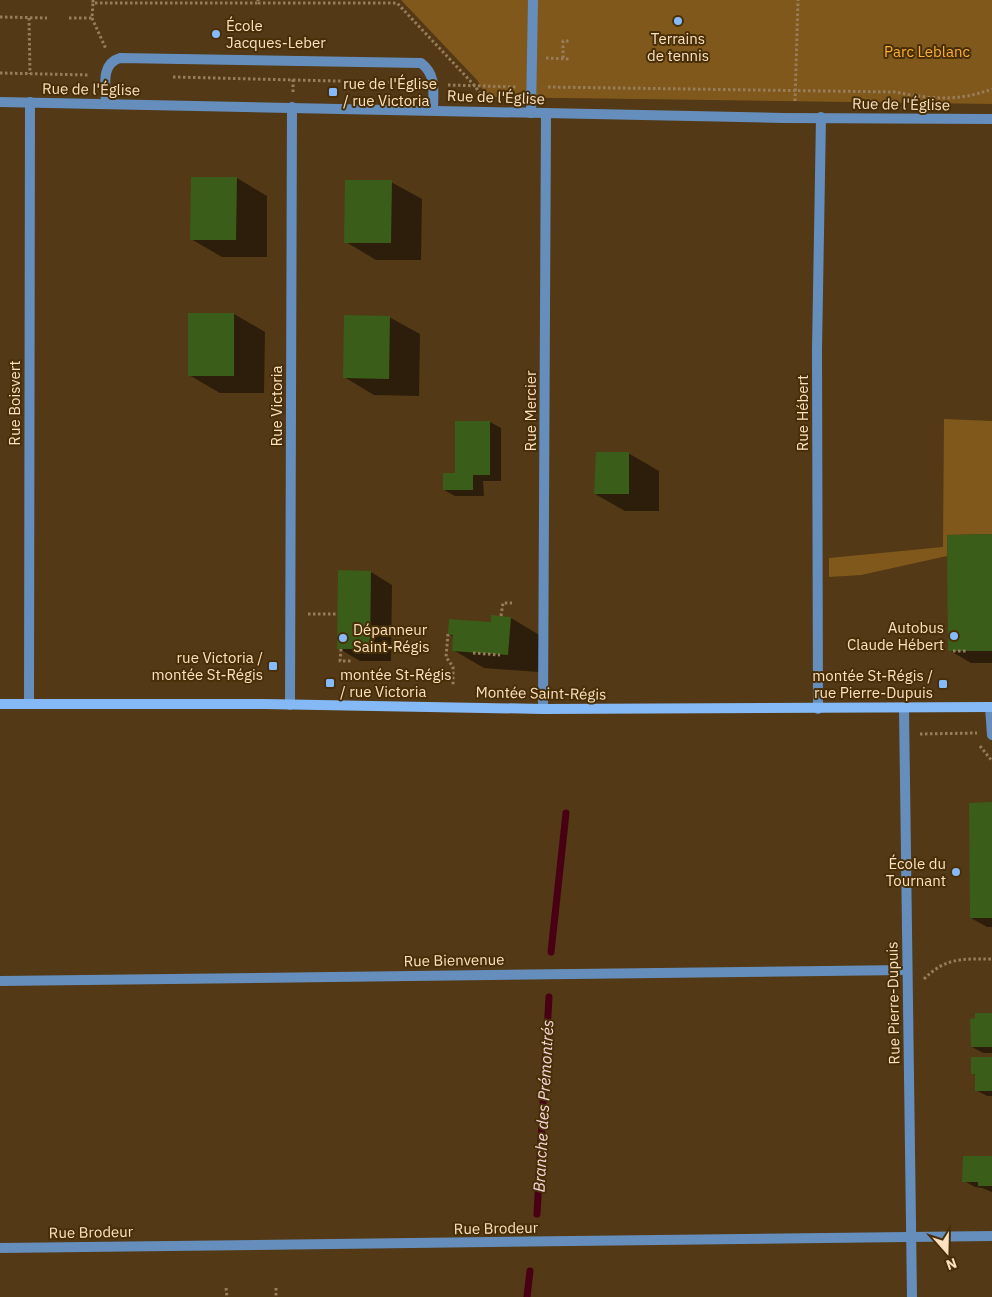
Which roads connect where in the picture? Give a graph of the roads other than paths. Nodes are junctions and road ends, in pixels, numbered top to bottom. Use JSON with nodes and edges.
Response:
{"nodes":[{"id":1,"x":533,"y":0,"type":"edge"},
{"id":2,"x":0,"y":102,"type":"edge"},
{"id":3,"x":30,"y":102,"type":"junction"},
{"id":4,"x":106,"y":104,"type":"junction"},
{"id":5,"x":292,"y":107,"type":"junction"},
{"id":6,"x":433,"y":110,"type":"junction"},
{"id":7,"x":531,"y":113,"type":"junction"},
{"id":8,"x":546,"y":113,"type":"junction"},
{"id":9,"x":820,"y":117,"type":"junction"},
{"id":10,"x":992,"y":119,"type":"edge"},
{"id":11,"x":0,"y":704,"type":"edge"},
{"id":12,"x":29,"y":704,"type":"junction"},
{"id":13,"x":290,"y":705,"type":"junction"},
{"id":14,"x":904,"y":708,"type":"junction"},
{"id":15,"x":991,"y":708,"type":"edge"},
{"id":16,"x":543,"y":709,"type":"junction"},
{"id":17,"x":818,"y":709,"type":"junction"},
{"id":18,"x":992,"y":735,"type":"edge"},
{"id":19,"x":907,"y":970,"type":"junction"},
{"id":20,"x":0,"y":981,"type":"edge"},
{"id":21,"x":992,"y":1236,"type":"edge"},
{"id":22,"x":911,"y":1237,"type":"junction"},
{"id":23,"x":0,"y":1248,"type":"edge"},
{"id":24,"x":912,"y":1297,"type":"edge"}],
"edges":[{"from":1,"to":7,"type":"street"},
{"from":2,"to":3,"type":"street","name":"Rue de l'Église"},
{"from":3,"to":4,"type":"street","name":"Rue de l'Église"},
{"from":3,"to":12,"type":"street","name":"Rue Boisvert"},
{"from":4,"to":5,"type":"street","name":"Rue de l'Église"},
{"from":4,"to":6,"type":"street"},
{"from":5,"to":6,"type":"street","name":"Rue de l'Église"},
{"from":5,"to":13,"type":"street","name":"Rue Victoria"},
{"from":6,"to":7,"type":"street","name":"Rue de l'Église"},
{"from":7,"to":8,"type":"street","name":"Rue de l'Église"},
{"from":8,"to":9,"type":"street","name":"Rue de l'Église"},
{"from":8,"to":16,"type":"street","name":"Rue Mercier"},
{"from":9,"to":10,"type":"street","name":"Rue de l'Église"},
{"from":9,"to":17,"type":"street","name":"Rue Hébert"},
{"from":11,"to":12,"type":"street","name":"Montée Saint-Régis"},
{"from":12,"to":13,"type":"street","name":"Montée Saint-Régis"},
{"from":13,"to":16,"type":"street","name":"Montée Saint-Régis"},
{"from":14,"to":15,"type":"street","name":"Montée Saint-Régis"},
{"from":14,"to":17,"type":"street","name":"Montée Saint-Régis"},
{"from":14,"to":19,"type":"street","name":"Rue Pierre-Dupuis"},
{"from":15,"to":18,"type":"street"},
{"from":16,"to":17,"type":"street","name":"Montée Saint-Régis"},
{"from":19,"to":20,"type":"street","name":"Rue Bienvenue"},
{"from":19,"to":22,"type":"street","name":"Rue Pierre-Dupuis"},
{"from":21,"to":22,"type":"street","name":"Rue Brodeur"},
{"from":22,"to":23,"type":"street","name":"Rue Brodeur"},
{"from":22,"to":24,"type":"street","name":"Rue Pierre-Dupuis"}]}
